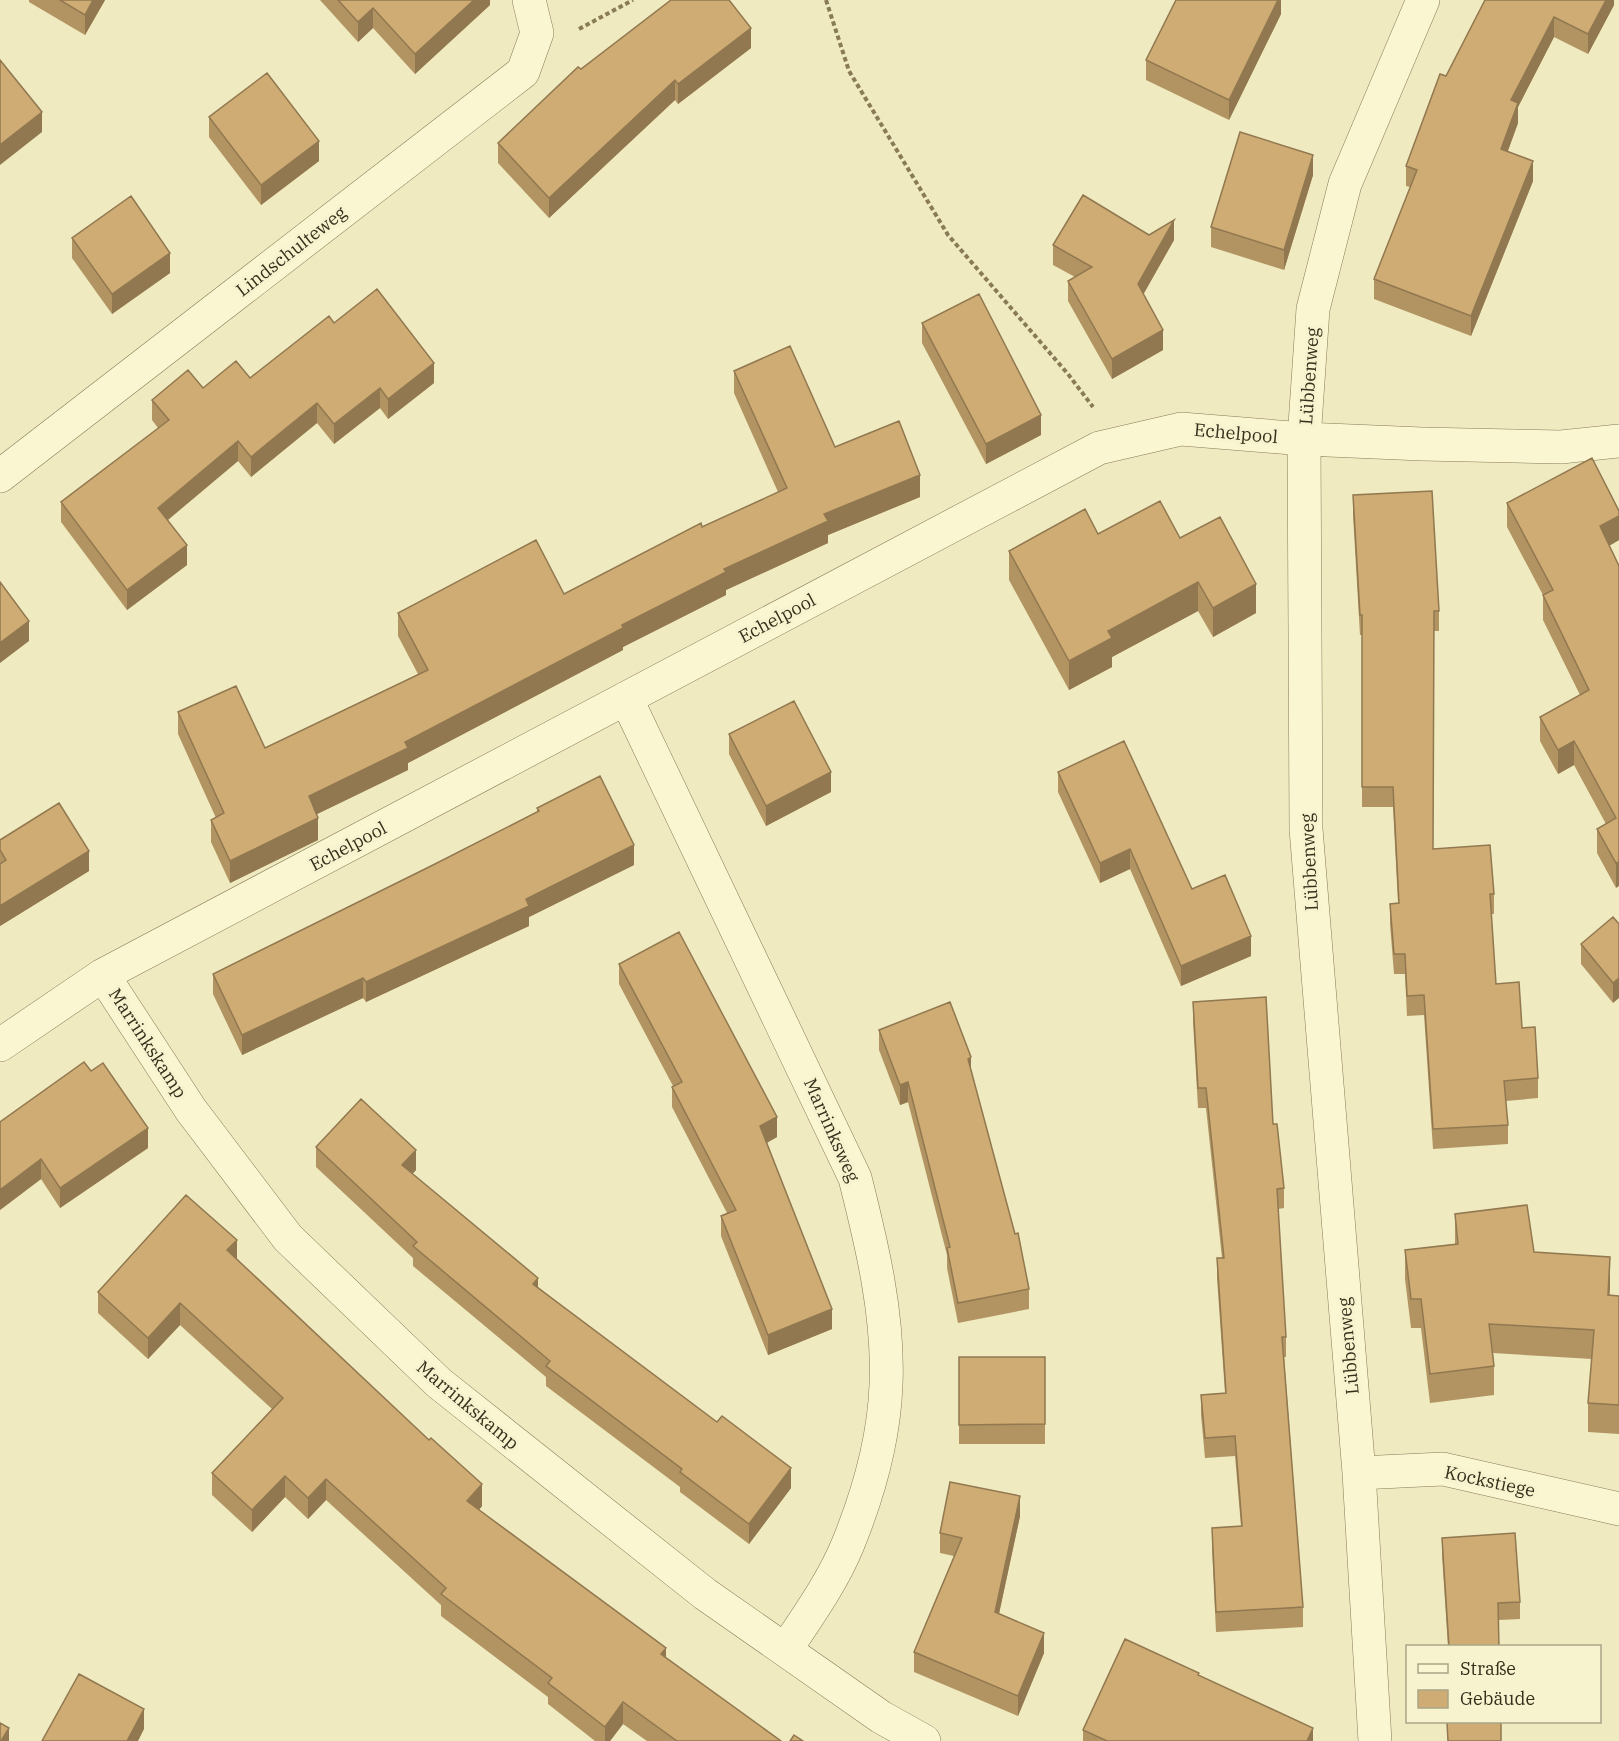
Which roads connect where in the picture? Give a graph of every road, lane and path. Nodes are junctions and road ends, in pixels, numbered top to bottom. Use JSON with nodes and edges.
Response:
{"nodes":[{"id":1,"x":529,"y":0,"type":"edge"},
{"id":2,"x":633,"y":0,"type":"edge"},
{"id":3,"x":826,"y":0,"type":"edge"},
{"id":4,"x":1423,"y":0,"type":"edge"},
{"id":5,"x":537,"y":33,"type":"junction"},
{"id":6,"x":1304,"y":439,"type":"junction"},
{"id":7,"x":1619,"y":441,"type":"edge"},
{"id":8,"x":1119,"y":443,"type":"junction"},
{"id":9,"x":0,"y":476,"type":"edge"},
{"id":10,"x":626,"y":698,"type":"junction"},
{"id":11,"x":104,"y":975,"type":"junction"},
{"id":12,"x":0,"y":1046,"type":"edge"},
{"id":13,"x":1359,"y":1473,"type":"junction"},
{"id":14,"x":1619,"y":1509,"type":"edge"},
{"id":15,"x":786,"y":1650,"type":"junction"},
{"id":16,"x":924,"y":1741,"type":"edge"},
{"id":17,"x":1375,"y":1741,"type":"edge"}],
"edges":[{"from":1,"to":5,"type":"street"},
{"from":2,"to":5,"type":"path"},
{"from":3,"to":8,"type":"path"},
{"from":4,"to":6,"type":"street","name":"Lübbenweg"},
{"from":5,"to":9,"type":"street","name":"Lindschulteweg"},
{"from":6,"to":7,"type":"street","name":"Echelpool"},
{"from":6,"to":8,"type":"street","name":"Echelpool"},
{"from":6,"to":13,"type":"street","name":"Lübbenweg"},
{"from":8,"to":10,"type":"street","name":"Echelpool"},
{"from":10,"to":11,"type":"street","name":"Echelpool"},
{"from":10,"to":15,"type":"street","name":"Marrinksweg"},
{"from":11,"to":12,"type":"street","name":"Echelpool"},
{"from":11,"to":15,"type":"street","name":"Marrinkskamp"},
{"from":13,"to":14,"type":"street","name":"Kockstiege"},
{"from":13,"to":17,"type":"street","name":"Lübbenweg"},
{"from":15,"to":16,"type":"street","name":"Marrinkskamp"}]}
